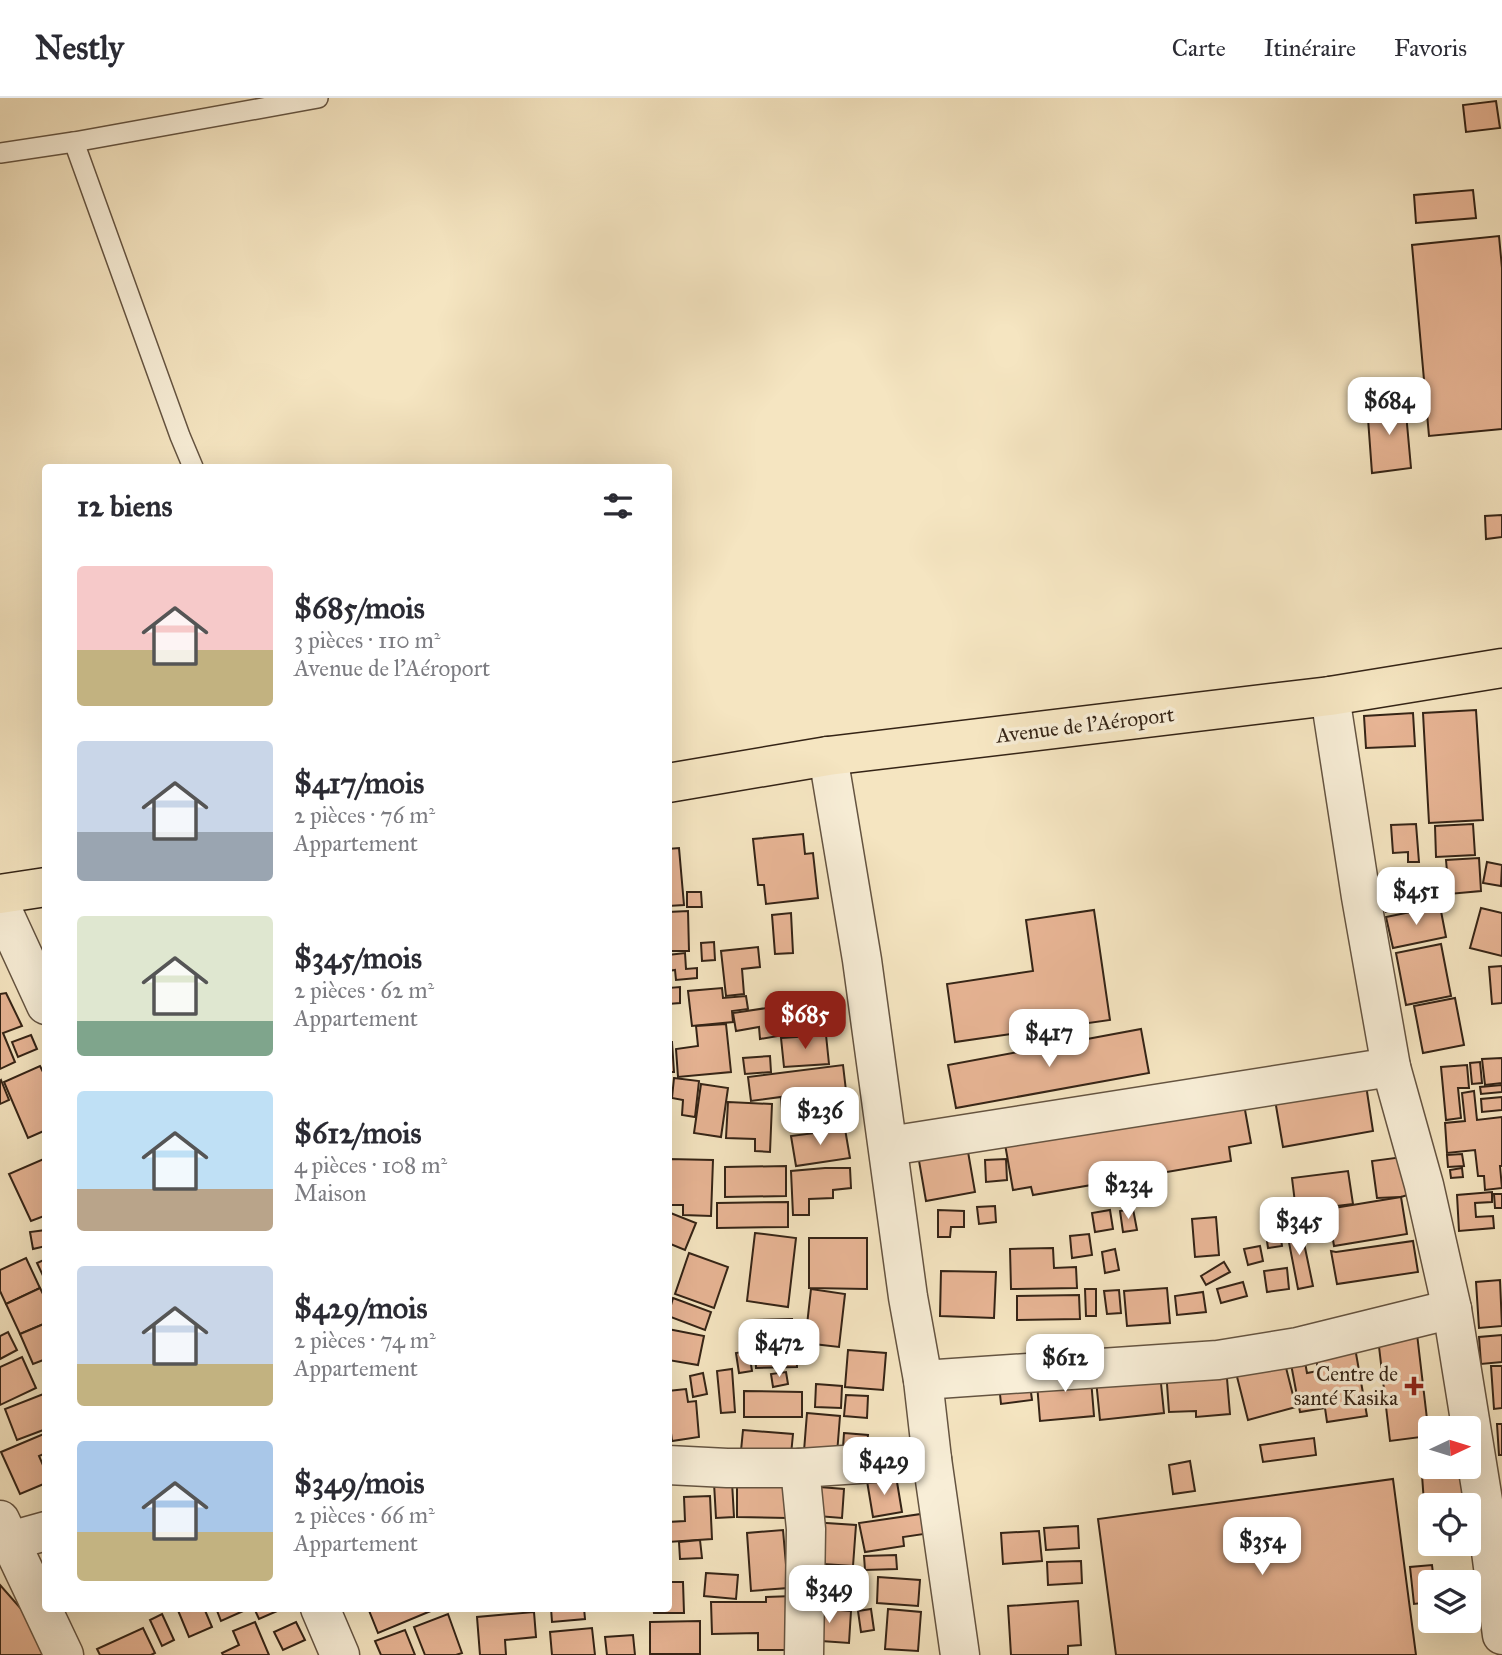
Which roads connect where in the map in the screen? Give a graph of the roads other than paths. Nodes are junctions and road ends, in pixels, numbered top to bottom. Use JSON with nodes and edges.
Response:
{"nodes":[{"id":1,"x":318,"y":98,"type":"edge"},
{"id":2,"x":74,"y":142,"type":"junction"},
{"id":3,"x":0,"y":153,"type":"edge"},
{"id":4,"x":192,"y":464,"type":"edge"},
{"id":5,"x":1502,"y":668,"type":"edge"},
{"id":6,"x":1330,"y":696,"type":"junction"},
{"id":7,"x":828,"y":756,"type":"junction"},
{"id":8,"x":672,"y":782,"type":"edge"},
{"id":9,"x":42,"y":888,"type":"edge"},
{"id":10,"x":0,"y":894,"type":"edge"},
{"id":11,"x":0,"y":905,"type":"edge"},
{"id":12,"x":42,"y":995,"type":"edge"},
{"id":13,"x":1391,"y":1067,"type":"junction"},
{"id":14,"x":889,"y":1146,"type":"junction"},
{"id":15,"x":1452,"y":1309,"type":"junction"},
{"id":16,"x":923,"y":1380,"type":"junction"},
{"id":17,"x":932,"y":1459,"type":"junction"},
{"id":18,"x":672,"y":1465,"type":"edge"},
{"id":19,"x":800,"y":1468,"type":"junction"},
{"id":20,"x":14,"y":1534,"type":"edge"},
{"id":21,"x":1496,"y":1548,"type":"edge"},
{"id":22,"x":42,"y":1602,"type":"edge"},
{"id":23,"x":46,"y":1612,"type":"edge"},
{"id":24,"x":322,"y":1612,"type":"edge"},
{"id":25,"x":1502,"y":1635,"type":"edge"},
{"id":26,"x":1502,"y":1647,"type":"edge"},
{"id":27,"x":64,"y":1655,"type":"edge"},
{"id":28,"x":341,"y":1655,"type":"edge"},
{"id":29,"x":804,"y":1655,"type":"edge"},
{"id":30,"x":960,"y":1655,"type":"edge"},
{"id":31,"x":1483,"y":1655,"type":"edge"}],
"edges":[{"from":1,"to":2,"type":"lane"},
{"from":2,"to":3,"type":"lane"},
{"from":2,"to":4,"type":"lane"},
{"from":5,"to":6,"type":"highway","name":"Avenue de l'Aéroport"},
{"from":6,"to":7,"type":"highway","name":"Avenue de l'Aéroport"},
{"from":6,"to":13,"type":"street"},
{"from":7,"to":8,"type":"highway","name":"Avenue de l'Aéroport"},
{"from":7,"to":14,"type":"street"},
{"from":9,"to":10,"type":"highway"},
{"from":11,"to":12,"type":"street"},
{"from":13,"to":14,"type":"street"},
{"from":13,"to":15,"type":"street"},
{"from":14,"to":16,"type":"street"},
{"from":15,"to":16,"type":"street"},
{"from":15,"to":21,"type":"street"},
{"from":16,"to":17,"type":"street"},
{"from":17,"to":19,"type":"street"},
{"from":17,"to":30,"type":"street"},
{"from":18,"to":19,"type":"street"},
{"from":19,"to":29,"type":"street"},
{"from":20,"to":22,"type":"street"},
{"from":21,"to":25,"type":"street"},
{"from":23,"to":27,"type":"street"},
{"from":24,"to":28,"type":"street"},
{"from":26,"to":31,"type":"street"}]}
